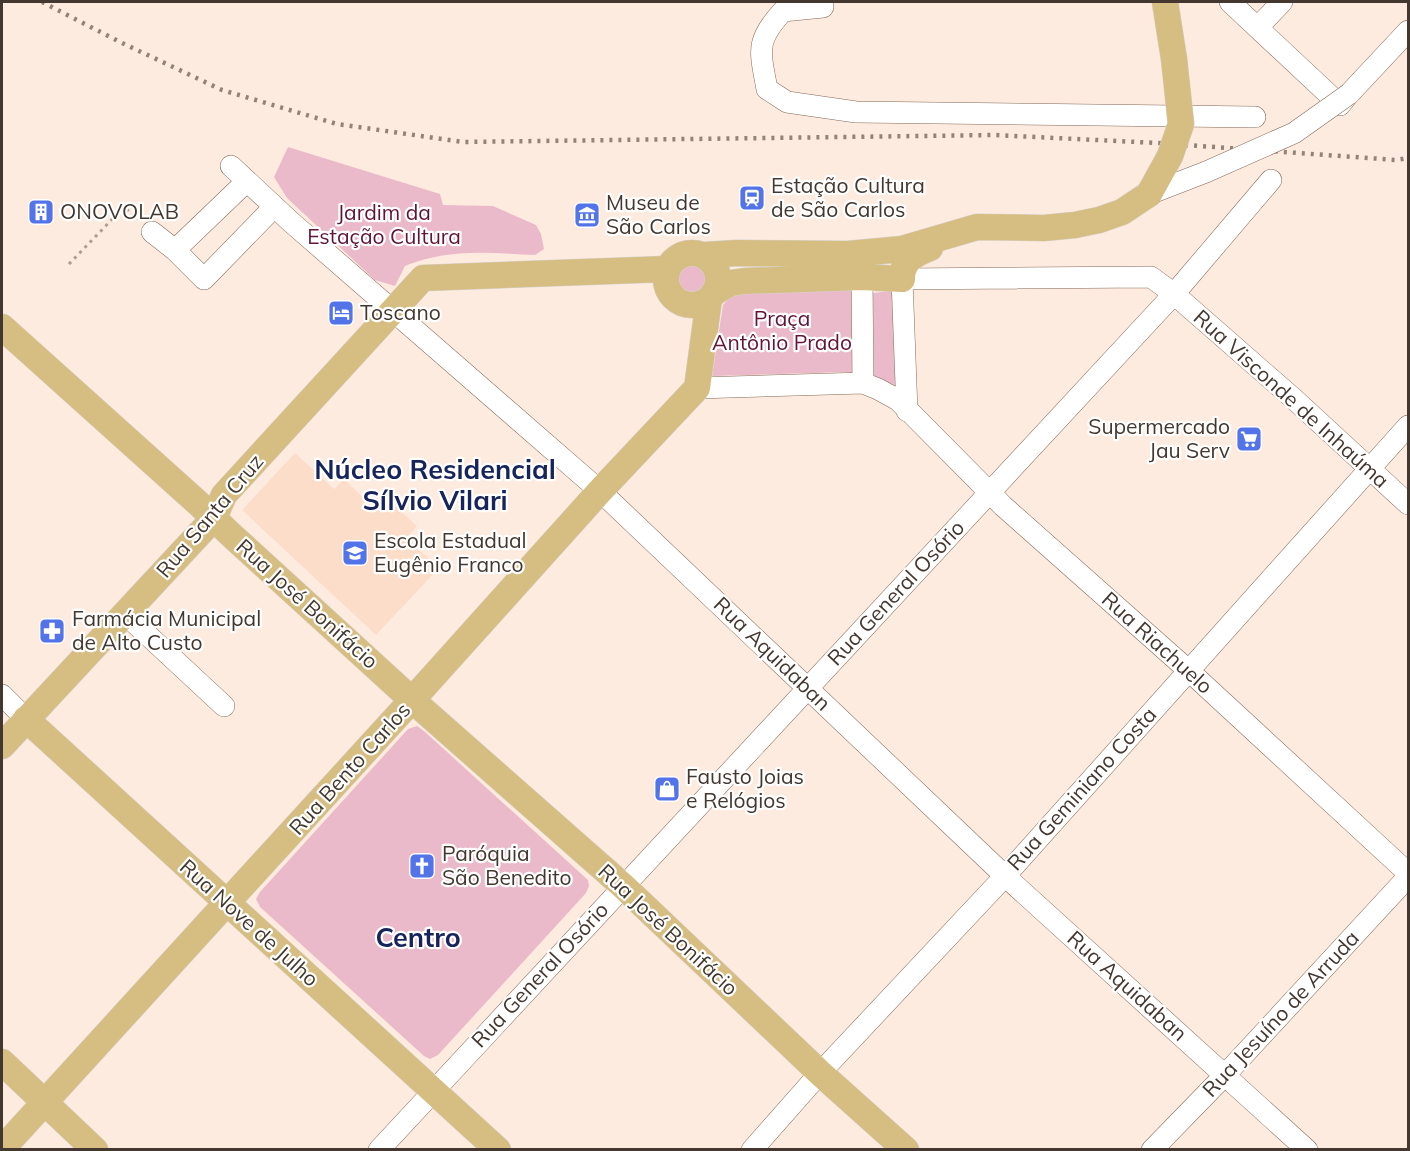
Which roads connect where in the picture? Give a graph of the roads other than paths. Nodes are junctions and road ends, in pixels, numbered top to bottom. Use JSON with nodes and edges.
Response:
{"nodes":[{"id":1,"x":1164,"y":2,"type":"edge"},
{"id":2,"x":1230,"y":2,"type":"edge"},
{"id":3,"x":1282,"y":2,"type":"edge"},
{"id":4,"x":823,"y":7,"type":"dead end"},
{"id":5,"x":1258,"y":27,"type":"junction"},
{"id":6,"x":1408,"y":31,"type":"edge"},
{"id":7,"x":1346,"y":97,"type":"junction"},
{"id":8,"x":1255,"y":117,"type":"dead end"},
{"id":9,"x":231,"y":166,"type":"dead end"},
{"id":10,"x":1271,"y":180,"type":"dead end"},
{"id":11,"x":246,"y":182,"type":"junction"},
{"id":12,"x":1149,"y":194,"type":"junction"},
{"id":13,"x":274,"y":207,"type":"junction"},
{"id":14,"x":967,"y":230,"type":"junction"},
{"id":15,"x":152,"y":232,"type":"road end"},
{"id":16,"x":175,"y":250,"type":"junction"},
{"id":17,"x":704,"y":255,"type":"junction"},
{"id":18,"x":667,"y":269,"type":"junction"},
{"id":19,"x":862,"y":277,"type":"junction"},
{"id":20,"x":902,"y":279,"type":"junction"},
{"id":21,"x":1174,"y":294,"type":"junction"},
{"id":22,"x":712,"y":295,"type":"junction"},
{"id":23,"x":393,"y":310,"type":"junction"},
{"id":24,"x":2,"y":327,"type":"edge"},
{"id":25,"x":863,"y":383,"type":"junction"},
{"id":26,"x":697,"y":388,"type":"junction"},
{"id":27,"x":907,"y":411,"type":"junction"},
{"id":28,"x":1408,"y":426,"type":"edge"},
{"id":29,"x":1369,"y":468,"type":"junction"},
{"id":30,"x":600,"y":491,"type":"junction"},
{"id":31,"x":989,"y":492,"type":"junction"},
{"id":32,"x":1408,"y":504,"type":"edge"},
{"id":33,"x":214,"y":518,"type":"junction"},
{"id":34,"x":125,"y":614,"type":"junction"},
{"id":35,"x":1188,"y":670,"type":"junction"},
{"id":36,"x":807,"y":688,"type":"junction"},
{"id":37,"x":2,"y":695,"type":"edge"},
{"id":38,"x":412,"y":700,"type":"junction"},
{"id":39,"x":224,"y":706,"type":"dead end"},
{"id":40,"x":26,"y":719,"type":"junction"},
{"id":41,"x":2,"y":746,"type":"edge"},
{"id":42,"x":1408,"y":875,"type":"edge"},
{"id":43,"x":1005,"y":876,"type":"junction"},
{"id":44,"x":622,"y":886,"type":"junction"},
{"id":45,"x":228,"y":903,"type":"junction"},
{"id":46,"x":2,"y":1062,"type":"edge"},
{"id":47,"x":820,"y":1073,"type":"junction"},
{"id":48,"x":1225,"y":1074,"type":"junction"},
{"id":49,"x":432,"y":1090,"type":"junction"},
{"id":50,"x":44,"y":1102,"type":"junction"},
{"id":51,"x":2,"y":1149,"type":"edge"},
{"id":52,"x":95,"y":1149,"type":"edge"},
{"id":53,"x":379,"y":1149,"type":"edge"},
{"id":54,"x":498,"y":1149,"type":"edge"},
{"id":55,"x":752,"y":1149,"type":"edge"},
{"id":56,"x":906,"y":1149,"type":"edge"},
{"id":57,"x":1152,"y":1149,"type":"edge"},
{"id":58,"x":1307,"y":1149,"type":"edge"}],
"edges":[{"from":1,"to":12,"type":"main road","bridge":true},
{"from":2,"to":5,"type":"street"},
{"from":3,"to":5,"type":"street"},
{"from":4,"to":8,"type":"street"},
{"from":5,"to":7,"type":"street"},
{"from":6,"to":7,"type":"street"},
{"from":7,"to":12,"type":"street","bridge":true},
{"from":9,"to":11,"type":"street","name":"Rua Aquidaban"},
{"from":10,"to":21,"type":"street","name":"Rua General Osório"},
{"from":11,"to":13,"type":"street","name":"Rua Aquidaban"},
{"from":11,"to":16,"type":"street"},
{"from":12,"to":14,"type":"main road"},
{"from":13,"to":16,"type":"street"},
{"from":13,"to":23,"type":"street","name":"Rua Aquidaban"},
{"from":14,"to":17,"type":"main road"},
{"from":14,"to":20,"type":"main road"},
{"from":15,"to":16,"type":"street"},
{"from":17,"to":18,"type":"main road"},
{"from":17,"to":22,"type":"main road"},
{"from":18,"to":22,"type":"main road"},
{"from":18,"to":23,"type":"main road"},
{"from":19,"to":20,"type":"main road"},
{"from":19,"to":22,"type":"main road"},
{"from":19,"to":25,"type":"street"},
{"from":20,"to":21,"type":"street","name":"Rua Visconde de Inhaúma"},
{"from":20,"to":27,"type":"street"},
{"from":21,"to":29,"type":"street","name":"Rua Visconde de Inhaúma"},
{"from":21,"to":31,"type":"street","name":"Rua General Osório"},
{"from":22,"to":26,"type":"main road"},
{"from":23,"to":30,"type":"street","name":"Rua Aquidaban"},
{"from":23,"to":33,"type":"main road","name":"Rua Santa Cruz"},
{"from":24,"to":33,"type":"main road","name":"Rua José Bonifácio"},
{"from":25,"to":26,"type":"street"},
{"from":25,"to":27,"type":"street"},
{"from":26,"to":30,"type":"main road","name":"Rua Bento Carlos"},
{"from":27,"to":31,"type":"street","name":"Rua Riachuelo"},
{"from":28,"to":29,"type":"street","name":"Rua Geminiano Costa"},
{"from":29,"to":32,"type":"street","name":"Rua Visconde de Inhaúma"},
{"from":29,"to":35,"type":"street","name":"Rua Geminiano Costa"},
{"from":30,"to":36,"type":"street","name":"Rua Aquidaban"},
{"from":30,"to":38,"type":"main road","name":"Rua Bento Carlos"},
{"from":31,"to":35,"type":"street","name":"Rua Riachuelo"},
{"from":31,"to":36,"type":"street","name":"Rua General Osório"},
{"from":33,"to":34,"type":"main road","name":"Rua Santa Cruz"},
{"from":33,"to":38,"type":"main road","name":"Rua José Bonifácio"},
{"from":34,"to":39,"type":"street"},
{"from":34,"to":40,"type":"main road","name":"Rua Santa Cruz"},
{"from":35,"to":42,"type":"street","name":"Rua Riachuelo"},
{"from":35,"to":43,"type":"street","name":"Rua Geminiano Costa"},
{"from":36,"to":43,"type":"street","name":"Rua Aquidaban"},
{"from":36,"to":44,"type":"street","name":"Rua General Osório"},
{"from":37,"to":40,"type":"street","name":"Rua Nove de Julho"},
{"from":38,"to":44,"type":"main road","name":"Rua José Bonifácio"},
{"from":38,"to":45,"type":"main road","name":"Rua Bento Carlos"},
{"from":40,"to":41,"type":"main road","name":"Rua Santa Cruz"},
{"from":40,"to":45,"type":"main road","name":"Rua Nove de Julho"},
{"from":42,"to":48,"type":"street","name":"Rua Jesuíno de Arruda"},
{"from":43,"to":47,"type":"street","name":"Rua Geminiano Costa"},
{"from":43,"to":48,"type":"street","name":"Rua Aquidaban"},
{"from":44,"to":47,"type":"main road","name":"Rua José Bonifácio"},
{"from":44,"to":49,"type":"street","name":"Rua General Osório"},
{"from":45,"to":49,"type":"main road","name":"Rua Nove de Julho"},
{"from":45,"to":50,"type":"main road","name":"Rua Bento Carlos"},
{"from":46,"to":50,"type":"main road"},
{"from":47,"to":55,"type":"street","name":"Rua Geminiano Costa"},
{"from":47,"to":56,"type":"main road","name":"Rua José Bonifácio"},
{"from":48,"to":57,"type":"street","name":"Rua Jesuíno de Arruda"},
{"from":48,"to":58,"type":"street","name":"Rua Aquidaban"},
{"from":49,"to":53,"type":"street","name":"Rua General Osório"},
{"from":49,"to":54,"type":"main road","name":"Rua Nove de Julho"},
{"from":50,"to":51,"type":"main road","name":"Rua Bento Carlos"},
{"from":50,"to":52,"type":"main road"}]}
